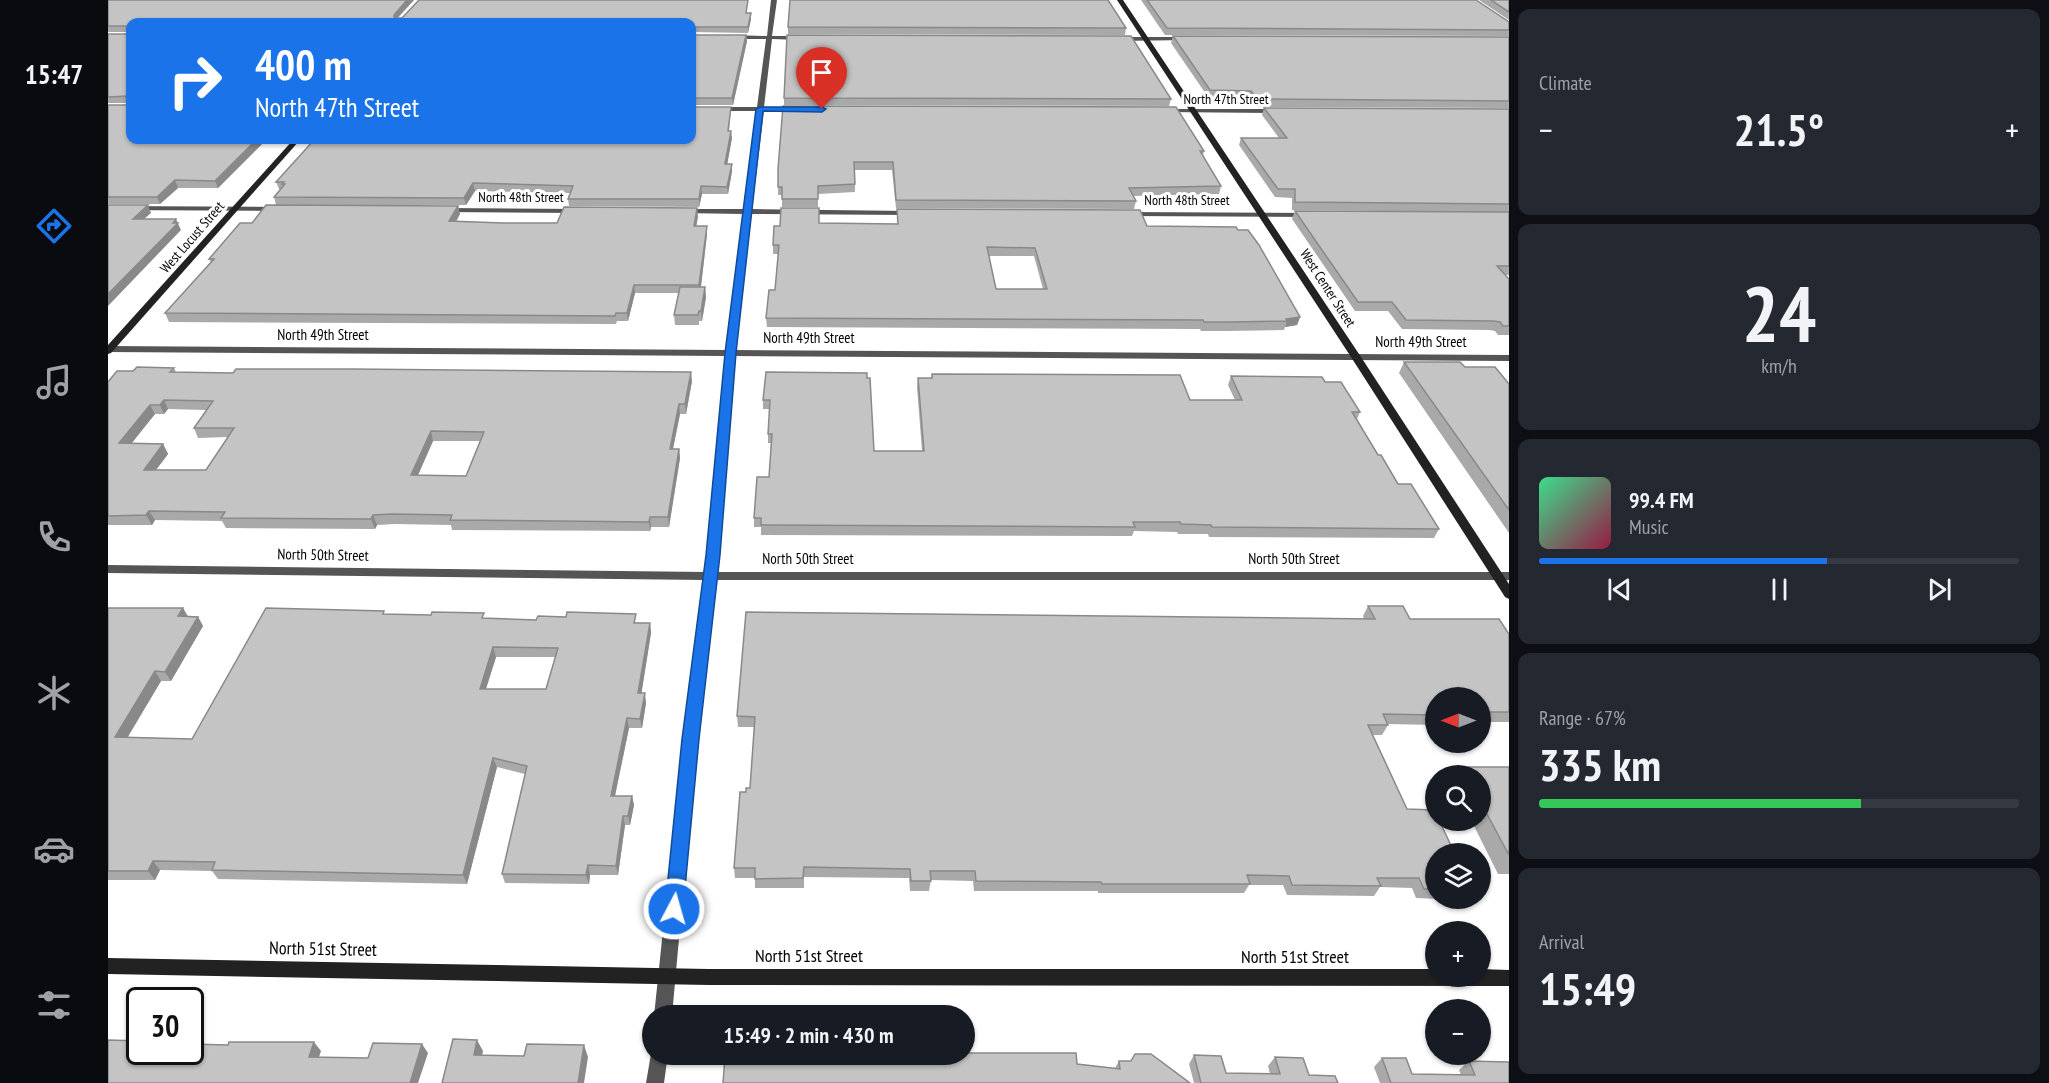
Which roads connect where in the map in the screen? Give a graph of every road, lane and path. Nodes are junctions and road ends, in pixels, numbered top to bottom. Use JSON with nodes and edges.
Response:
{"nodes":[{"id":1,"x":774,"y":0,"type":"edge"},
{"id":2,"x":1120,"y":0,"type":"edge"},
{"id":3,"x":723,"y":38,"type":"edge"},
{"id":4,"x":771,"y":38,"type":"junction"},
{"id":5,"x":807,"y":38,"type":"edge"},
{"id":6,"x":1104,"y":39,"type":"edge"},
{"id":7,"x":1146,"y":39,"type":"junction"},
{"id":8,"x":1200,"y":39,"type":"edge"},
{"id":9,"x":696,"y":109,"type":"edge"},
{"id":10,"x":760,"y":109,"type":"junction"},
{"id":11,"x":812,"y":109,"type":"edge"},
{"id":12,"x":1153,"y":111,"type":"edge"},
{"id":13,"x":1193,"y":111,"type":"junction"},
{"id":14,"x":1288,"y":111,"type":"edge"},
{"id":15,"x":293,"y":144,"type":"edge"},
{"id":16,"x":108,"y":208,"type":"edge"},
{"id":17,"x":234,"y":209,"type":"junction"},
{"id":18,"x":288,"y":209,"type":"edge"},
{"id":19,"x":431,"y":210,"type":"edge"},
{"id":20,"x":585,"y":211,"type":"edge"},
{"id":21,"x":668,"y":211,"type":"edge"},
{"id":22,"x":748,"y":211,"type":"junction"},
{"id":23,"x":920,"y":213,"type":"edge"},
{"id":24,"x":1120,"y":214,"type":"edge"},
{"id":25,"x":1262,"y":214,"type":"junction"},
{"id":26,"x":1319,"y":215,"type":"edge"},
{"id":27,"x":109,"y":350,"type":"edge"},
{"id":28,"x":730,"y":353,"type":"junction"},
{"id":29,"x":1356,"y":357,"type":"junction"},
{"id":30,"x":1509,"y":358,"type":"edge"},
{"id":31,"x":108,"y":569,"type":"edge"},
{"id":32,"x":710,"y":576,"type":"junction"},
{"id":33,"x":1503,"y":576,"type":"edge"},
{"id":34,"x":1509,"y":594,"type":"edge"},
{"id":35,"x":108,"y":966,"type":"edge"},
{"id":36,"x":666,"y":976,"type":"junction"},
{"id":37,"x":1509,"y":978,"type":"edge"},
{"id":38,"x":664,"y":1005,"type":"edge"},
{"id":39,"x":657,"y":1065,"type":"edge"},
{"id":40,"x":655,"y":1083,"type":"edge"}],
"edges":[{"from":1,"to":4,"type":"street"},
{"from":2,"to":7,"type":"street","name":"West Center Street"},
{"from":3,"to":4,"type":"street"},
{"from":4,"to":5,"type":"street"},
{"from":4,"to":10,"type":"street"},
{"from":6,"to":7,"type":"street"},
{"from":7,"to":8,"type":"street"},
{"from":7,"to":13,"type":"street","name":"West Center Street"},
{"from":9,"to":10,"type":"street"},
{"from":10,"to":11,"type":"street"},
{"from":10,"to":22,"type":"street"},
{"from":12,"to":13,"type":"street","name":"North 47th Street"},
{"from":13,"to":14,"type":"street","name":"North 47th Street"},
{"from":13,"to":25,"type":"street","name":"West Center Street"},
{"from":15,"to":17,"type":"street","name":"West Locust Street"},
{"from":16,"to":17,"type":"street"},
{"from":17,"to":18,"type":"street"},
{"from":17,"to":27,"type":"street","name":"West Locust Street"},
{"from":19,"to":20,"type":"street","name":"North 48th Street"},
{"from":21,"to":22,"type":"street"},
{"from":22,"to":23,"type":"street"},
{"from":22,"to":28,"type":"street"},
{"from":24,"to":25,"type":"street","name":"North 48th Street"},
{"from":25,"to":26,"type":"street","name":"North 48th Street"},
{"from":25,"to":29,"type":"street","name":"West Center Street"},
{"from":27,"to":28,"type":"street","name":"North 49th Street"},
{"from":28,"to":29,"type":"street","name":"North 49th Street"},
{"from":28,"to":32,"type":"street"},
{"from":29,"to":30,"type":"street","name":"North 49th Street"},
{"from":29,"to":33,"type":"street","name":"West Center Street"},
{"from":31,"to":32,"type":"street","name":"North 50th Street"},
{"from":32,"to":33,"type":"street","name":"North 50th Street"},
{"from":32,"to":36,"type":"street"},
{"from":33,"to":34,"type":"street","name":"West Center Street"},
{"from":35,"to":36,"type":"street","name":"North 51st Street"},
{"from":36,"to":37,"type":"street","name":"North 51st Street"},
{"from":36,"to":38,"type":"street"},
{"from":39,"to":40,"type":"street"}]}
